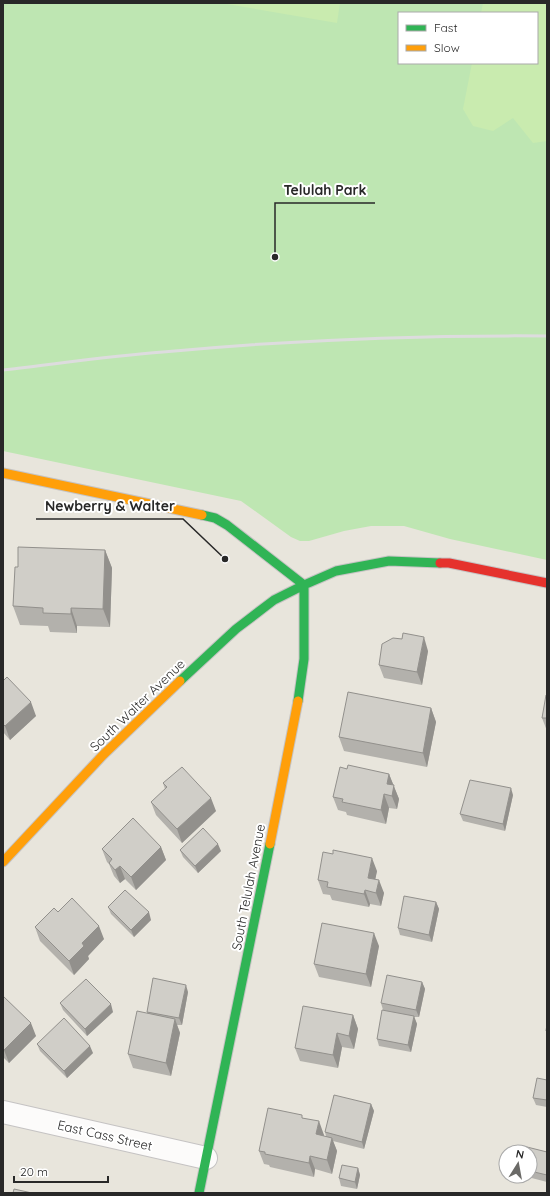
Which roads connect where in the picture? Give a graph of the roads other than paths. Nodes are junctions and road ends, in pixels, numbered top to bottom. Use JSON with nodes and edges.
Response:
{"nodes":[{"id":1,"x":5,"y":472,"type":"edge"},
{"id":2,"x":547,"y":583,"type":"edge"},
{"id":3,"x":304,"y":585,"type":"junction"},
{"id":4,"x":3,"y":862,"type":"edge"},
{"id":5,"x":3,"y":1112,"type":"edge"},
{"id":6,"x":206,"y":1158,"type":"junction"},
{"id":7,"x":199,"y":1193,"type":"edge"}],
"edges":[{"from":1,"to":3,"type":"street"},
{"from":2,"to":3,"type":"street","name":"South Walter Avenue"},
{"from":3,"to":4,"type":"street","name":"South Walter Avenue"},
{"from":3,"to":6,"type":"street","name":"South Telulah Avenue"},
{"from":5,"to":6,"type":"street","name":"East Cass Street"},
{"from":6,"to":7,"type":"street","name":"South Telulah Avenue"}]}
